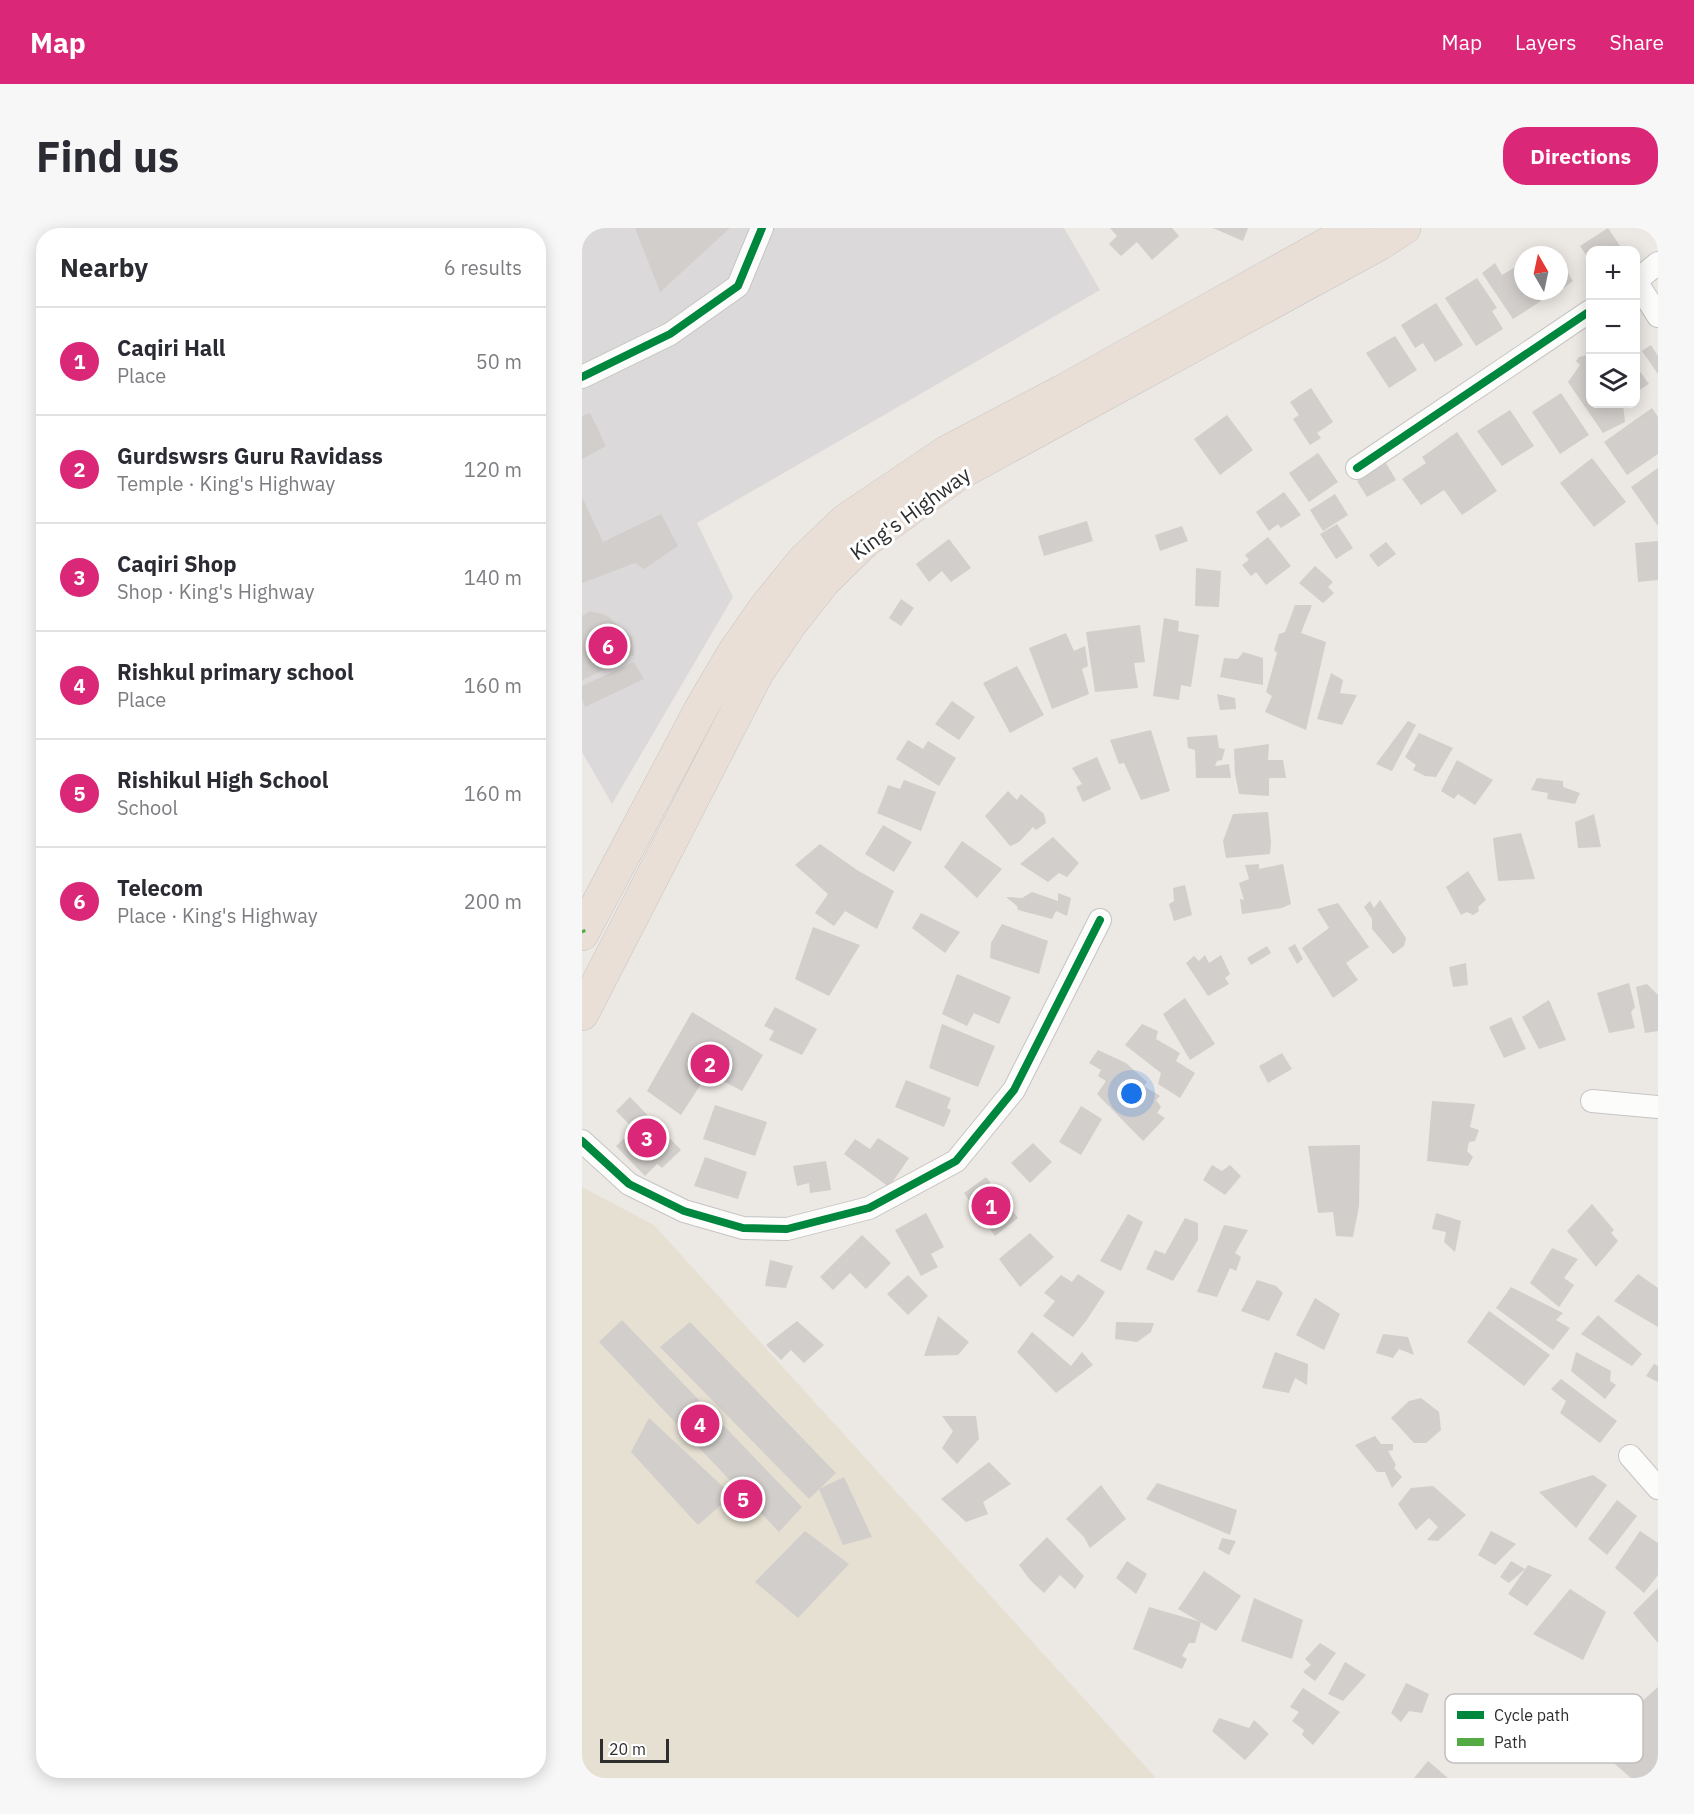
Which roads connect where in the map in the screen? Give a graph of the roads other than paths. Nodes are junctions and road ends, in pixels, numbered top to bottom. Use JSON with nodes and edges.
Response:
{"nodes":[{"id":1,"x":762,"y":228,"type":"edge"},
{"id":2,"x":1356,"y":228,"type":"edge"},
{"id":3,"x":1404,"y":228,"type":"edge"},
{"id":4,"x":1658,"y":263,"type":"edge"},
{"id":5,"x":1586,"y":314,"type":"edge"},
{"id":6,"x":1658,"y":316,"type":"edge"},
{"id":7,"x":582,"y":376,"type":"edge"},
{"id":8,"x":1357,"y":468,"type":"dead end"},
{"id":9,"x":1100,"y":920,"type":"dead end"},
{"id":10,"x":582,"y":934,"type":"edge"},
{"id":11,"x":582,"y":1014,"type":"edge"},
{"id":12,"x":1592,"y":1101,"type":"dead end"},
{"id":13,"x":1658,"y":1107,"type":"edge"},
{"id":14,"x":582,"y":1141,"type":"edge"},
{"id":15,"x":1630,"y":1456,"type":"dead end"},
{"id":16,"x":1658,"y":1488,"type":"edge"}],
"edges":[{"from":1,"to":7,"type":"street"},
{"from":2,"to":10,"type":"highway","name":"King's Highway"},
{"from":3,"to":11,"type":"highway","name":"King's Highway"},
{"from":4,"to":6,"type":"street"},
{"from":5,"to":8,"type":"street"},
{"from":9,"to":14,"type":"street"},
{"from":12,"to":13,"type":"street"},
{"from":15,"to":16,"type":"street"}]}
